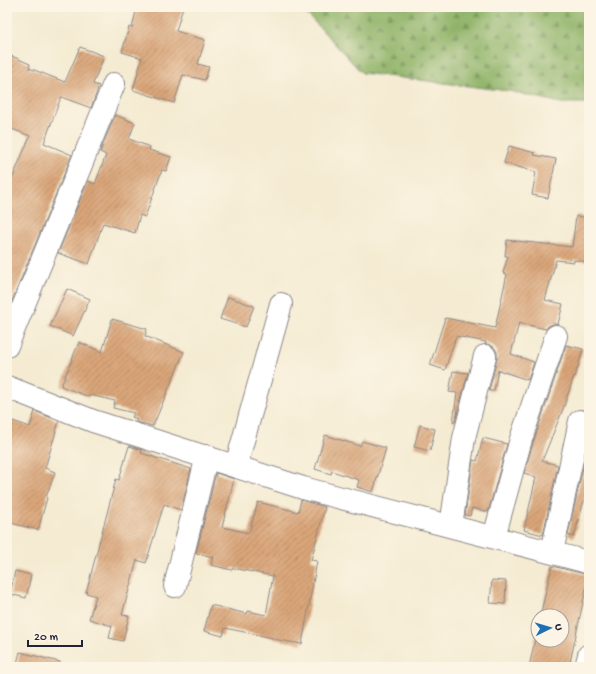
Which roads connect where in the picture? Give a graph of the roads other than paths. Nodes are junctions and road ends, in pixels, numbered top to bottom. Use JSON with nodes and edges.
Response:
{"nodes":[{"id":1,"x":114,"y":84,"type":"dead end"},
{"id":2,"x":281,"y":304,"type":"dead end"},
{"id":3,"x":556,"y":336,"type":"dead end"},
{"id":4,"x":7,"y":346,"type":"edge"},
{"id":5,"x":485,"y":356,"type":"dead end"},
{"id":6,"x":7,"y":387,"type":"edge"},
{"id":7,"x":580,"y":420,"type":"dead end"},
{"id":8,"x":207,"y":456,"type":"junction"},
{"id":9,"x":236,"y":466,"type":"junction"},
{"id":10,"x":451,"y":526,"type":"junction"},
{"id":11,"x":494,"y":537,"type":"junction"},
{"id":12,"x":552,"y":552,"type":"junction"},
{"id":13,"x":589,"y":563,"type":"edge"},
{"id":14,"x":175,"y":586,"type":"dead end"},
{"id":15,"x":589,"y":655,"type":"edge"},
{"id":16,"x":586,"y":667,"type":"edge"}],
"edges":[{"from":1,"to":4,"type":"street"},
{"from":2,"to":9,"type":"street"},
{"from":3,"to":11,"type":"street"},
{"from":5,"to":10,"type":"street"},
{"from":6,"to":8,"type":"street"},
{"from":7,"to":12,"type":"street"},
{"from":8,"to":9,"type":"street"},
{"from":8,"to":14,"type":"street"},
{"from":9,"to":10,"type":"street"},
{"from":10,"to":11,"type":"street"},
{"from":11,"to":12,"type":"street"},
{"from":12,"to":13,"type":"street"},
{"from":15,"to":16,"type":"street"}]}
